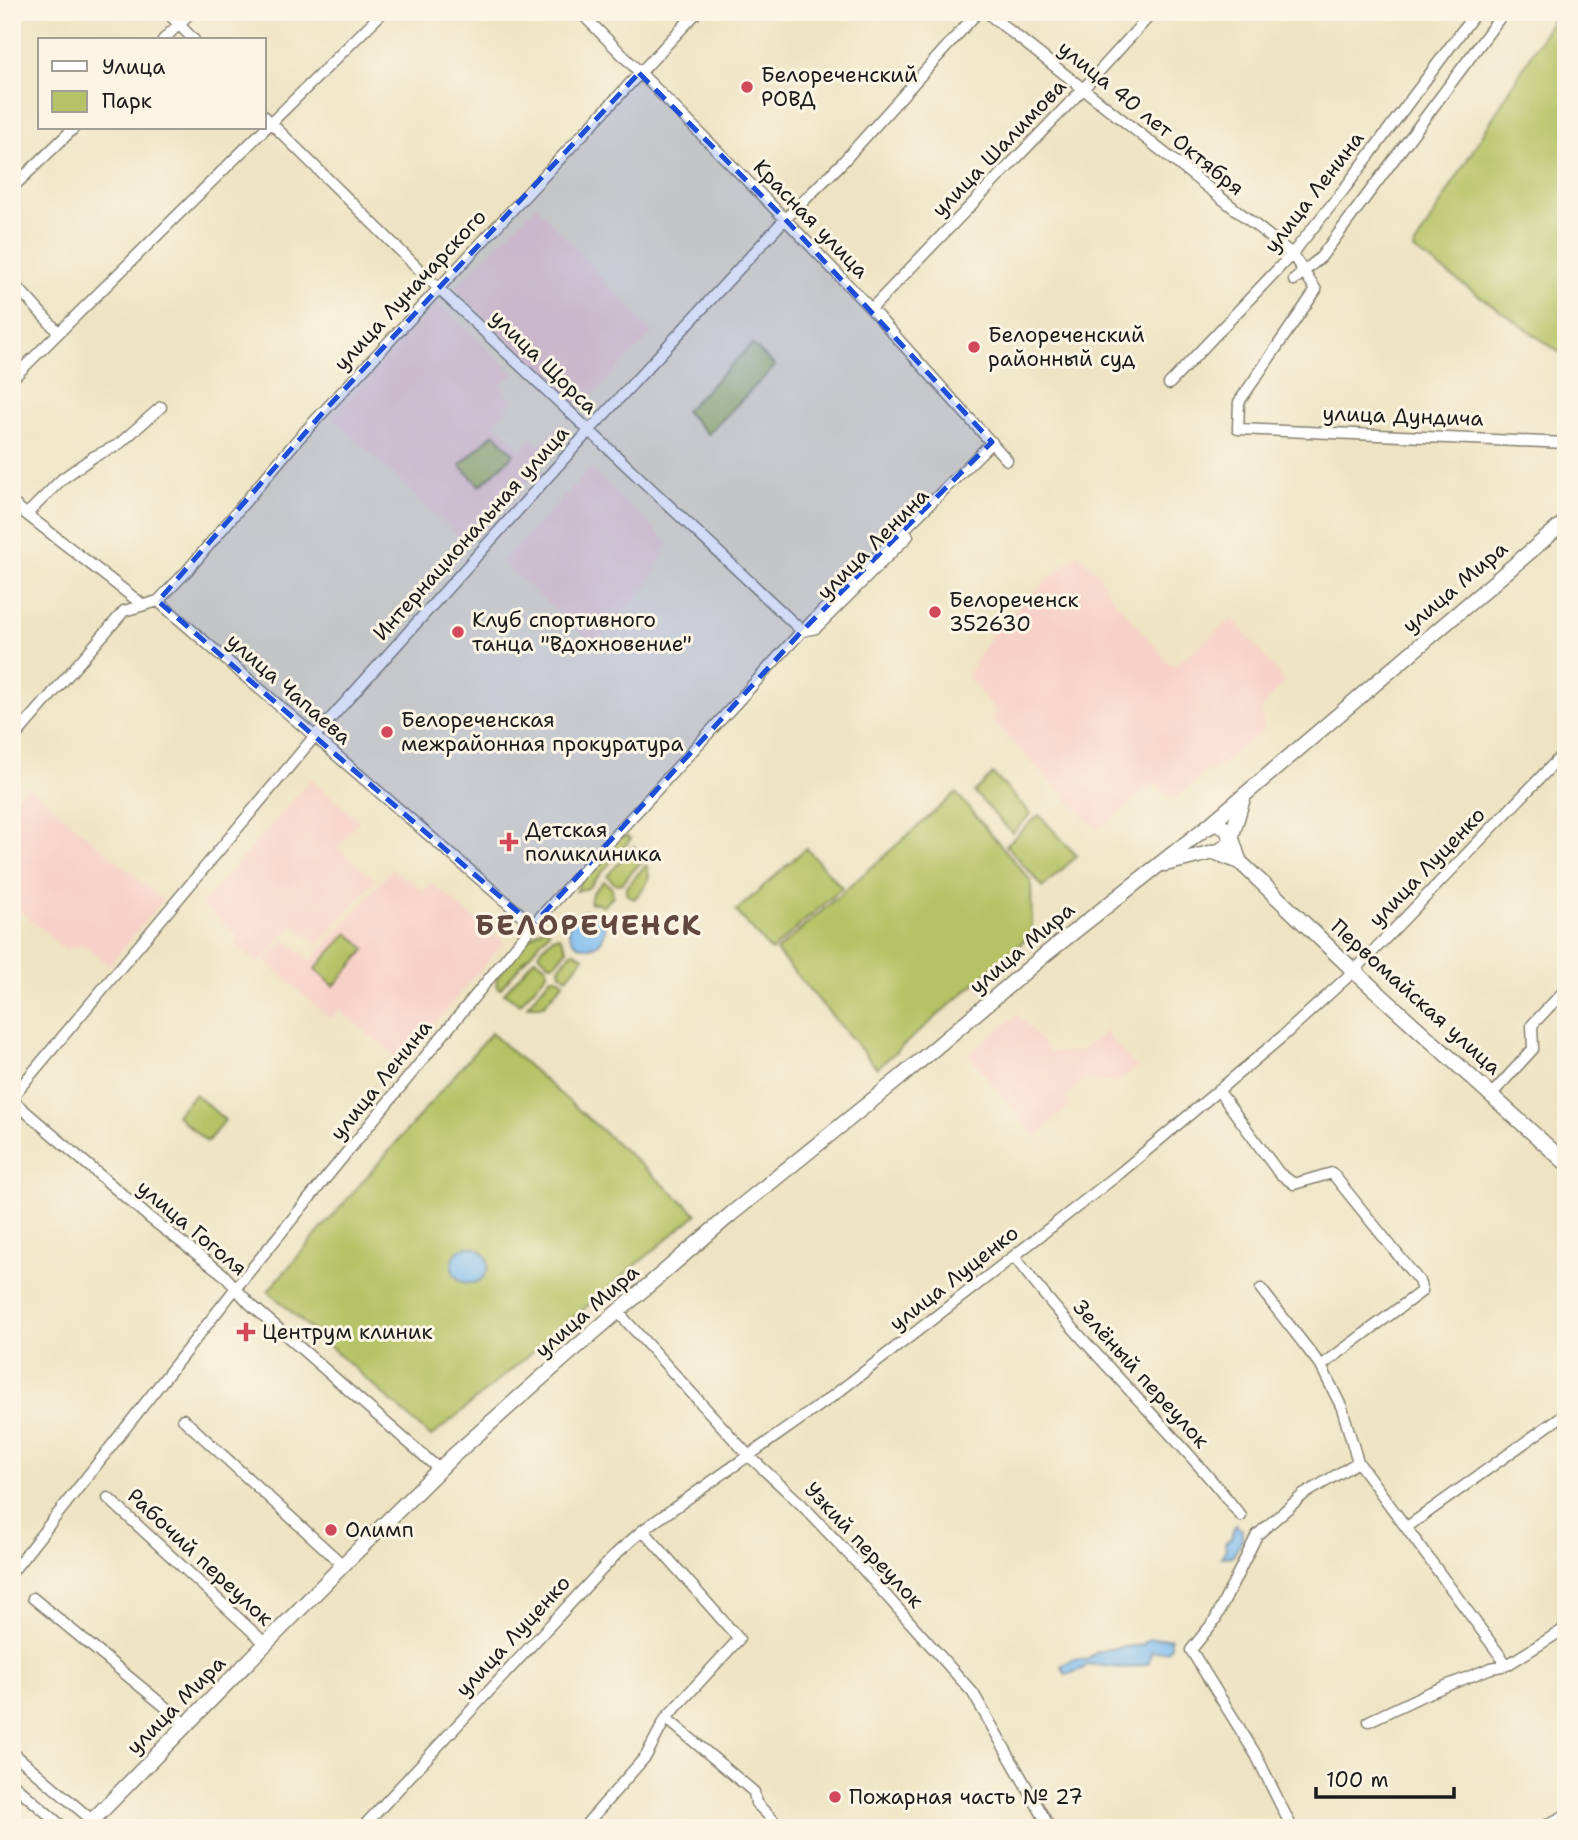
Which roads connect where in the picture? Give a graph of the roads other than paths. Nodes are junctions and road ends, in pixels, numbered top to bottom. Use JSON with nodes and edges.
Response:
{"nodes":[{"id":1,"x":167,"y":12,"type":"edge"},
{"id":2,"x":191,"y":12,"type":"edge"},
{"id":3,"x":383,"y":12,"type":"edge"},
{"id":4,"x":580,"y":12,"type":"edge"},
{"id":5,"x":697,"y":12,"type":"edge"},
{"id":6,"x":978,"y":12,"type":"edge"},
{"id":7,"x":986,"y":12,"type":"edge"},
{"id":8,"x":1153,"y":12,"type":"edge"},
{"id":9,"x":1476,"y":12,"type":"edge"},
{"id":10,"x":1504,"y":12,"type":"edge"},
{"id":11,"x":179,"y":25,"type":"junction"},
{"id":12,"x":165,"y":38,"type":"edge"},
{"id":13,"x":192,"y":38,"type":"edge"},
{"id":14,"x":639,"y":73,"type":"junction"},
{"id":15,"x":1084,"y":89,"type":"junction"},
{"id":16,"x":268,"y":120,"type":"edge"},
{"id":17,"x":72,"y":130,"type":"edge"},
{"id":18,"x":258,"y":130,"type":"edge"},
{"id":19,"x":12,"y":188,"type":"edge"},
{"id":20,"x":785,"y":219,"type":"junction"},
{"id":21,"x":1292,"y":254,"type":"junction"},
{"id":22,"x":1304,"y":273,"type":"junction"},
{"id":23,"x":1294,"y":280,"type":"dead end"},
{"id":24,"x":12,"y":281,"type":"edge"},
{"id":25,"x":438,"y":288,"type":"junction"},
{"id":26,"x":871,"y":309,"type":"junction"},
{"id":27,"x":58,"y":332,"type":"junction"},
{"id":28,"x":12,"y":379,"type":"edge"},
{"id":29,"x":1169,"y":384,"type":"dead end"},
{"id":30,"x":161,"y":407,"type":"dead end"},
{"id":31,"x":589,"y":431,"type":"junction"},
{"id":32,"x":1566,"y":443,"type":"edge"},
{"id":33,"x":995,"y":445,"type":"junction"},
{"id":34,"x":1007,"y":460,"type":"dead end"},
{"id":35,"x":12,"y":503,"type":"edge"},
{"id":36,"x":27,"y":514,"type":"junction"},
{"id":37,"x":1566,"y":521,"type":"edge"},
{"id":38,"x":158,"y":601,"type":"junction"},
{"id":39,"x":143,"y":605,"type":"junction"},
{"id":40,"x":802,"y":631,"type":"junction"},
{"id":41,"x":314,"y":737,"type":"junction"},
{"id":42,"x":12,"y":740,"type":"edge"},
{"id":43,"x":1566,"y":751,"type":"edge"},
{"id":44,"x":1244,"y":795,"type":"junction"},
{"id":45,"x":1209,"y":826,"type":"junction"},
{"id":46,"x":1230,"y":835,"type":"junction"},
{"id":47,"x":1214,"y":852,"type":"junction"},
{"id":48,"x":1240,"y":862,"type":"junction"},
{"id":49,"x":1154,"y":868,"type":"junction"},
{"id":50,"x":533,"y":925,"type":"junction"},
{"id":51,"x":1354,"y":971,"type":"junction"},
{"id":52,"x":1566,"y":989,"type":"edge"},
{"id":53,"x":1219,"y":1090,"type":"junction"},
{"id":54,"x":1491,"y":1095,"type":"junction"},
{"id":55,"x":12,"y":1099,"type":"edge"},
{"id":56,"x":1566,"y":1163,"type":"edge"},
{"id":57,"x":1014,"y":1256,"type":"junction"},
{"id":58,"x":235,"y":1289,"type":"junction"},
{"id":59,"x":1261,"y":1289,"type":"dead end"},
{"id":60,"x":618,"y":1312,"type":"junction"},
{"id":61,"x":1321,"y":1366,"type":"junction"},
{"id":62,"x":1566,"y":1413,"type":"edge"},
{"id":63,"x":183,"y":1419,"type":"dead end"},
{"id":64,"x":748,"y":1455,"type":"junction"},
{"id":65,"x":1358,"y":1462,"type":"junction"},
{"id":66,"x":440,"y":1470,"type":"junction"},
{"id":67,"x":108,"y":1498,"type":"dead end"},
{"id":68,"x":1241,"y":1517,"type":"dead end"},
{"id":69,"x":1407,"y":1527,"type":"junction"},
{"id":70,"x":643,"y":1530,"type":"junction"},
{"id":71,"x":343,"y":1565,"type":"junction"},
{"id":72,"x":12,"y":1572,"type":"edge"},
{"id":73,"x":33,"y":1598,"type":"dead end"},
{"id":74,"x":1566,"y":1628,"type":"edge"},
{"id":75,"x":265,"y":1644,"type":"junction"},
{"id":76,"x":1507,"y":1665,"type":"junction"},
{"id":77,"x":666,"y":1718,"type":"junction"},
{"id":78,"x":1370,"y":1721,"type":"dead end"},
{"id":79,"x":186,"y":1724,"type":"junction"},
{"id":80,"x":12,"y":1752,"type":"edge"},
{"id":81,"x":12,"y":1783,"type":"edge"},
{"id":82,"x":1566,"y":1815,"type":"edge"},
{"id":83,"x":90,"y":1826,"type":"edge"},
{"id":84,"x":64,"y":1828,"type":"edge"},
{"id":85,"x":362,"y":1828,"type":"edge"},
{"id":86,"x":583,"y":1828,"type":"edge"},
{"id":87,"x":781,"y":1828,"type":"edge"},
{"id":88,"x":1050,"y":1828,"type":"edge"},
{"id":89,"x":1292,"y":1828,"type":"edge"},
{"id":90,"x":1541,"y":1828,"type":"edge"}],
"edges":[{"from":1,"to":11,"type":"street"},
{"from":2,"to":11,"type":"street"},
{"from":3,"to":16,"type":"street"},
{"from":4,"to":14,"type":"street","name":"Красная улица"},
{"from":5,"to":14,"type":"street","name":"улица Луначарского"},
{"from":6,"to":20,"type":"street","name":"Интернациональная улица"},
{"from":7,"to":15,"type":"street","name":"улица 40 лет Октября"},
{"from":8,"to":15,"type":"street","name":"улица Шалимова"},
{"from":9,"to":21,"type":"street","name":"улица Ленина"},
{"from":10,"to":22,"type":"street"},
{"from":11,"to":12,"type":"street"},
{"from":11,"to":13,"type":"street"},
{"from":14,"to":20,"type":"street","name":"Красная улица"},
{"from":14,"to":25,"type":"street","name":"улица Луначарского"},
{"from":15,"to":21,"type":"street","name":"улица 40 лет Октября"},
{"from":15,"to":26,"type":"street","name":"улица Шалимова"},
{"from":16,"to":25,"type":"street","name":"улица Щорса"},
{"from":17,"to":19,"type":"street"},
{"from":18,"to":27,"type":"street"},
{"from":20,"to":26,"type":"street","name":"Красная улица"},
{"from":20,"to":31,"type":"street","name":"Интернациональная улица"},
{"from":21,"to":22,"type":"street","name":"улица 40 лет Октября"},
{"from":21,"to":29,"type":"street","name":"улица Ленина"},
{"from":22,"to":23,"type":"street"},
{"from":22,"to":32,"type":"street","name":"улица Дундича"},
{"from":24,"to":27,"type":"street"},
{"from":25,"to":31,"type":"street","name":"улица Щорса"},
{"from":25,"to":38,"type":"street","name":"улица Луначарского"},
{"from":26,"to":33,"type":"street","name":"Красная улица"},
{"from":27,"to":28,"type":"street"},
{"from":30,"to":36,"type":"street"},
{"from":31,"to":40,"type":"street","name":"улица Щорса"},
{"from":31,"to":41,"type":"street","name":"Интернациональная улица"},
{"from":33,"to":34,"type":"street","name":"Красная улица"},
{"from":33,"to":40,"type":"street","name":"улица Ленина"},
{"from":35,"to":36,"type":"street"},
{"from":36,"to":39,"type":"street"},
{"from":37,"to":44,"type":"main road","name":"улица Мира"},
{"from":38,"to":39,"type":"street"},
{"from":38,"to":41,"type":"street","name":"улица Чапаева"},
{"from":39,"to":42,"type":"street"},
{"from":40,"to":50,"type":"street","name":"улица Ленина"},
{"from":41,"to":50,"type":"street","name":"улица Чапаева"},
{"from":41,"to":55,"type":"street","name":"Интернациональная улица"},
{"from":43,"to":51,"type":"street","name":"улица Луценко"},
{"from":44,"to":45,"type":"main road","name":"улица Мира"},
{"from":44,"to":46,"type":"main road"},
{"from":45,"to":46,"type":"main road"},
{"from":45,"to":47,"type":"main road"},
{"from":45,"to":49,"type":"main road","name":"улица Мира"},
{"from":46,"to":47,"type":"main road"},
{"from":46,"to":48,"type":"main road","name":"Первомайская улица"},
{"from":47,"to":48,"type":"main road","name":"Первомайская улица"},
{"from":47,"to":49,"type":"main road","name":"улица Мира"},
{"from":48,"to":51,"type":"main road","name":"Первомайская улица"},
{"from":49,"to":60,"type":"main road","name":"улица Мира"},
{"from":50,"to":58,"type":"street","name":"улица Ленина"},
{"from":51,"to":53,"type":"street","name":"улица Луценко"},
{"from":51,"to":54,"type":"main road","name":"Первомайская улица"},
{"from":52,"to":54,"type":"street"},
{"from":53,"to":57,"type":"street","name":"улица Луценко"},
{"from":53,"to":61,"type":"street"},
{"from":54,"to":56,"type":"main road","name":"Первомайская улица"},
{"from":55,"to":58,"type":"street","name":"улица Гоголя"},
{"from":57,"to":64,"type":"street","name":"улица Луценко"},
{"from":57,"to":68,"type":"street","name":"Зелёный переулок"},
{"from":58,"to":66,"type":"street","name":"улица Гоголя"},
{"from":58,"to":72,"type":"street","name":"улица Ленина"},
{"from":59,"to":61,"type":"street"},
{"from":60,"to":64,"type":"street","name":"Узкий переулок"},
{"from":60,"to":66,"type":"main road","name":"улица Мира"},
{"from":61,"to":65,"type":"street"},
{"from":62,"to":69,"type":"street"},
{"from":63,"to":71,"type":"street"},
{"from":64,"to":70,"type":"street","name":"улица Луценко"},
{"from":64,"to":88,"type":"street","name":"Узкий переулок"},
{"from":65,"to":69,"type":"street"},
{"from":65,"to":89,"type":"street"},
{"from":66,"to":71,"type":"main road","name":"улица Мира"},
{"from":67,"to":75,"type":"street","name":"Рабочий переулок"},
{"from":69,"to":76,"type":"street"},
{"from":70,"to":77,"type":"street"},
{"from":70,"to":85,"type":"street","name":"улица Луценко"},
{"from":71,"to":75,"type":"main road","name":"улица Мира"},
{"from":73,"to":79,"type":"street"},
{"from":74,"to":76,"type":"street"},
{"from":75,"to":79,"type":"main road","name":"улица Мира"},
{"from":76,"to":78,"type":"street"},
{"from":77,"to":86,"type":"street"},
{"from":77,"to":87,"type":"street"},
{"from":79,"to":83,"type":"main road","name":"улица Мира"},
{"from":80,"to":83,"type":"street"},
{"from":81,"to":84,"type":"street"},
{"from":82,"to":90,"type":"street"}]}
